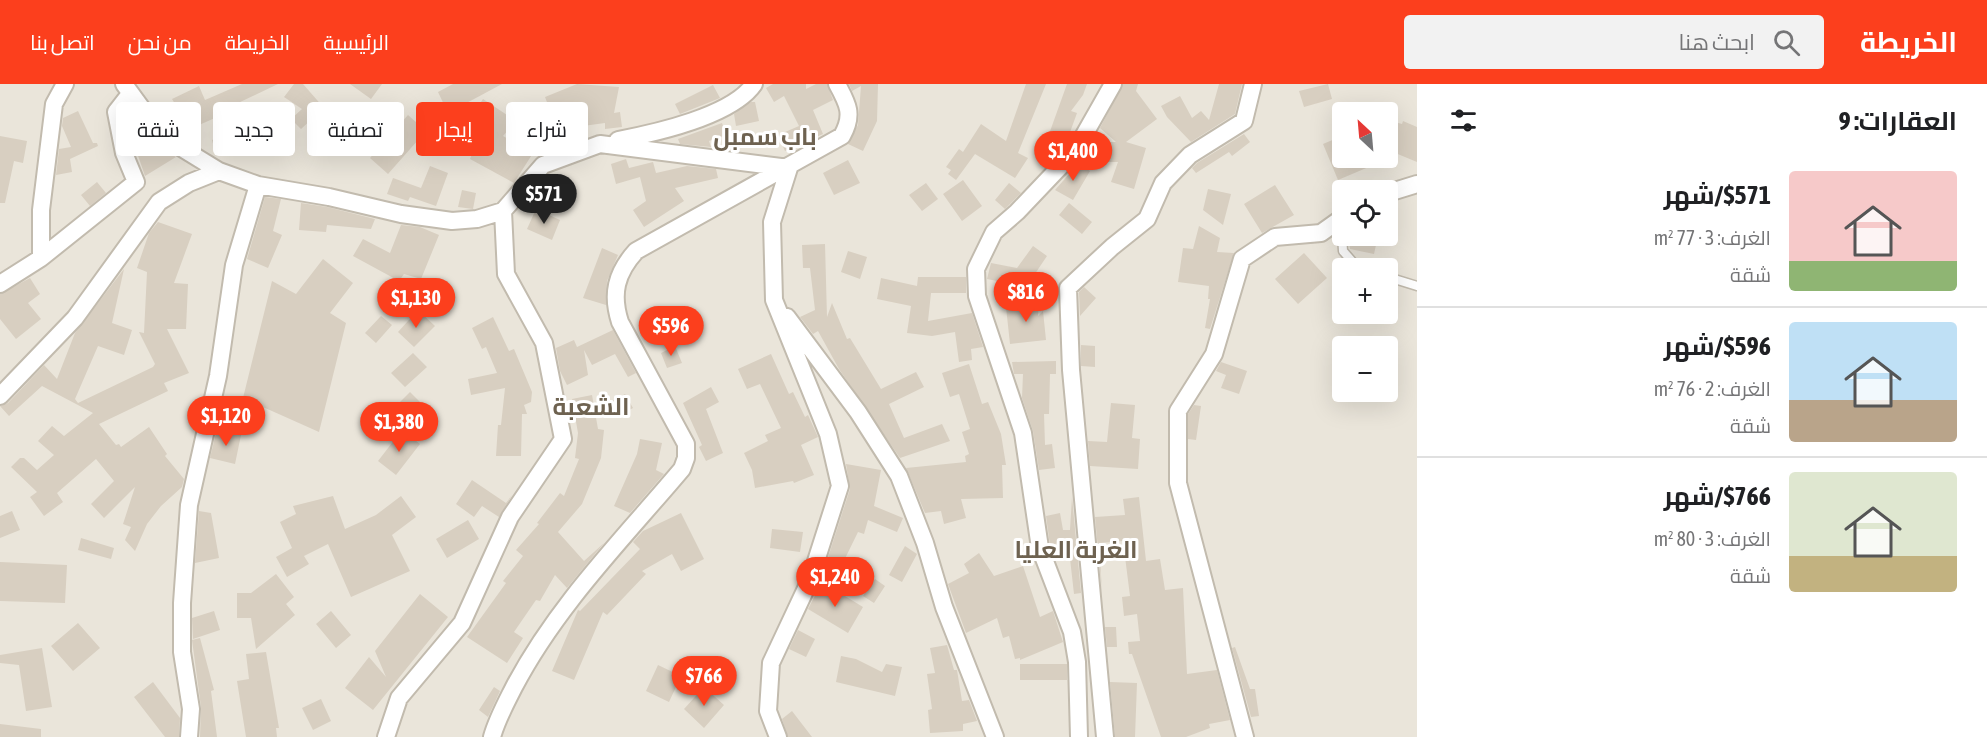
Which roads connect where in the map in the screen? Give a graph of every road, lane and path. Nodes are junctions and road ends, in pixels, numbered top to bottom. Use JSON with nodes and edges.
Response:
{"nodes":[{"id":1,"x":65,"y":84,"type":"edge"},
{"id":2,"x":754,"y":84,"type":"edge"},
{"id":3,"x":837,"y":84,"type":"edge"},
{"id":4,"x":1113,"y":84,"type":"edge"},
{"id":5,"x":1253,"y":84,"type":"edge"},
{"id":6,"x":127,"y":89,"type":"edge"},
{"id":7,"x":600,"y":144,"type":"junction"},
{"id":8,"x":789,"y":168,"type":"junction"},
{"id":9,"x":219,"y":171,"type":"junction"},
{"id":10,"x":1417,"y":184,"type":"edge"},
{"id":11,"x":258,"y":185,"type":"junction"},
{"id":12,"x":1398,"y":190,"type":"edge"},
{"id":13,"x":503,"y":211,"type":"junction"},
{"id":14,"x":1332,"y":225,"type":"edge"},
{"id":15,"x":41,"y":258,"type":"junction"},
{"id":16,"x":1398,"y":281,"type":"edge"},
{"id":17,"x":0,"y":284,"type":"edge"},
{"id":18,"x":1417,"y":286,"type":"edge"},
{"id":19,"x":774,"y":300,"type":"junction"},
{"id":20,"x":0,"y":396,"type":"edge"},
{"id":21,"x":189,"y":737,"type":"edge"},
{"id":22,"x":386,"y":737,"type":"edge"},
{"id":23,"x":492,"y":737,"type":"edge"},
{"id":24,"x":778,"y":737,"type":"edge"},
{"id":25,"x":995,"y":737,"type":"edge"},
{"id":26,"x":1079,"y":737,"type":"edge"},
{"id":27,"x":1105,"y":737,"type":"edge"},
{"id":28,"x":1245,"y":737,"type":"edge"}],
"edges":[{"from":1,"to":15,"type":"street"},
{"from":2,"to":7,"type":"street"},
{"from":3,"to":8,"type":"street"},
{"from":4,"to":26,"type":"street"},
{"from":5,"to":27,"type":"street"},
{"from":6,"to":9,"type":"street"},
{"from":6,"to":15,"type":"street"},
{"from":7,"to":8,"type":"street"},
{"from":7,"to":13,"type":"street"},
{"from":8,"to":19,"type":"street"},
{"from":8,"to":23,"type":"street"},
{"from":9,"to":11,"type":"street"},
{"from":9,"to":20,"type":"street"},
{"from":10,"to":12,"type":"street"},
{"from":11,"to":13,"type":"street"},
{"from":11,"to":21,"type":"street"},
{"from":13,"to":22,"type":"street"},
{"from":14,"to":28,"type":"street"},
{"from":15,"to":17,"type":"street"},
{"from":16,"to":18,"type":"lane"},
{"from":19,"to":24,"type":"street"},
{"from":19,"to":25,"type":"street"}]}
